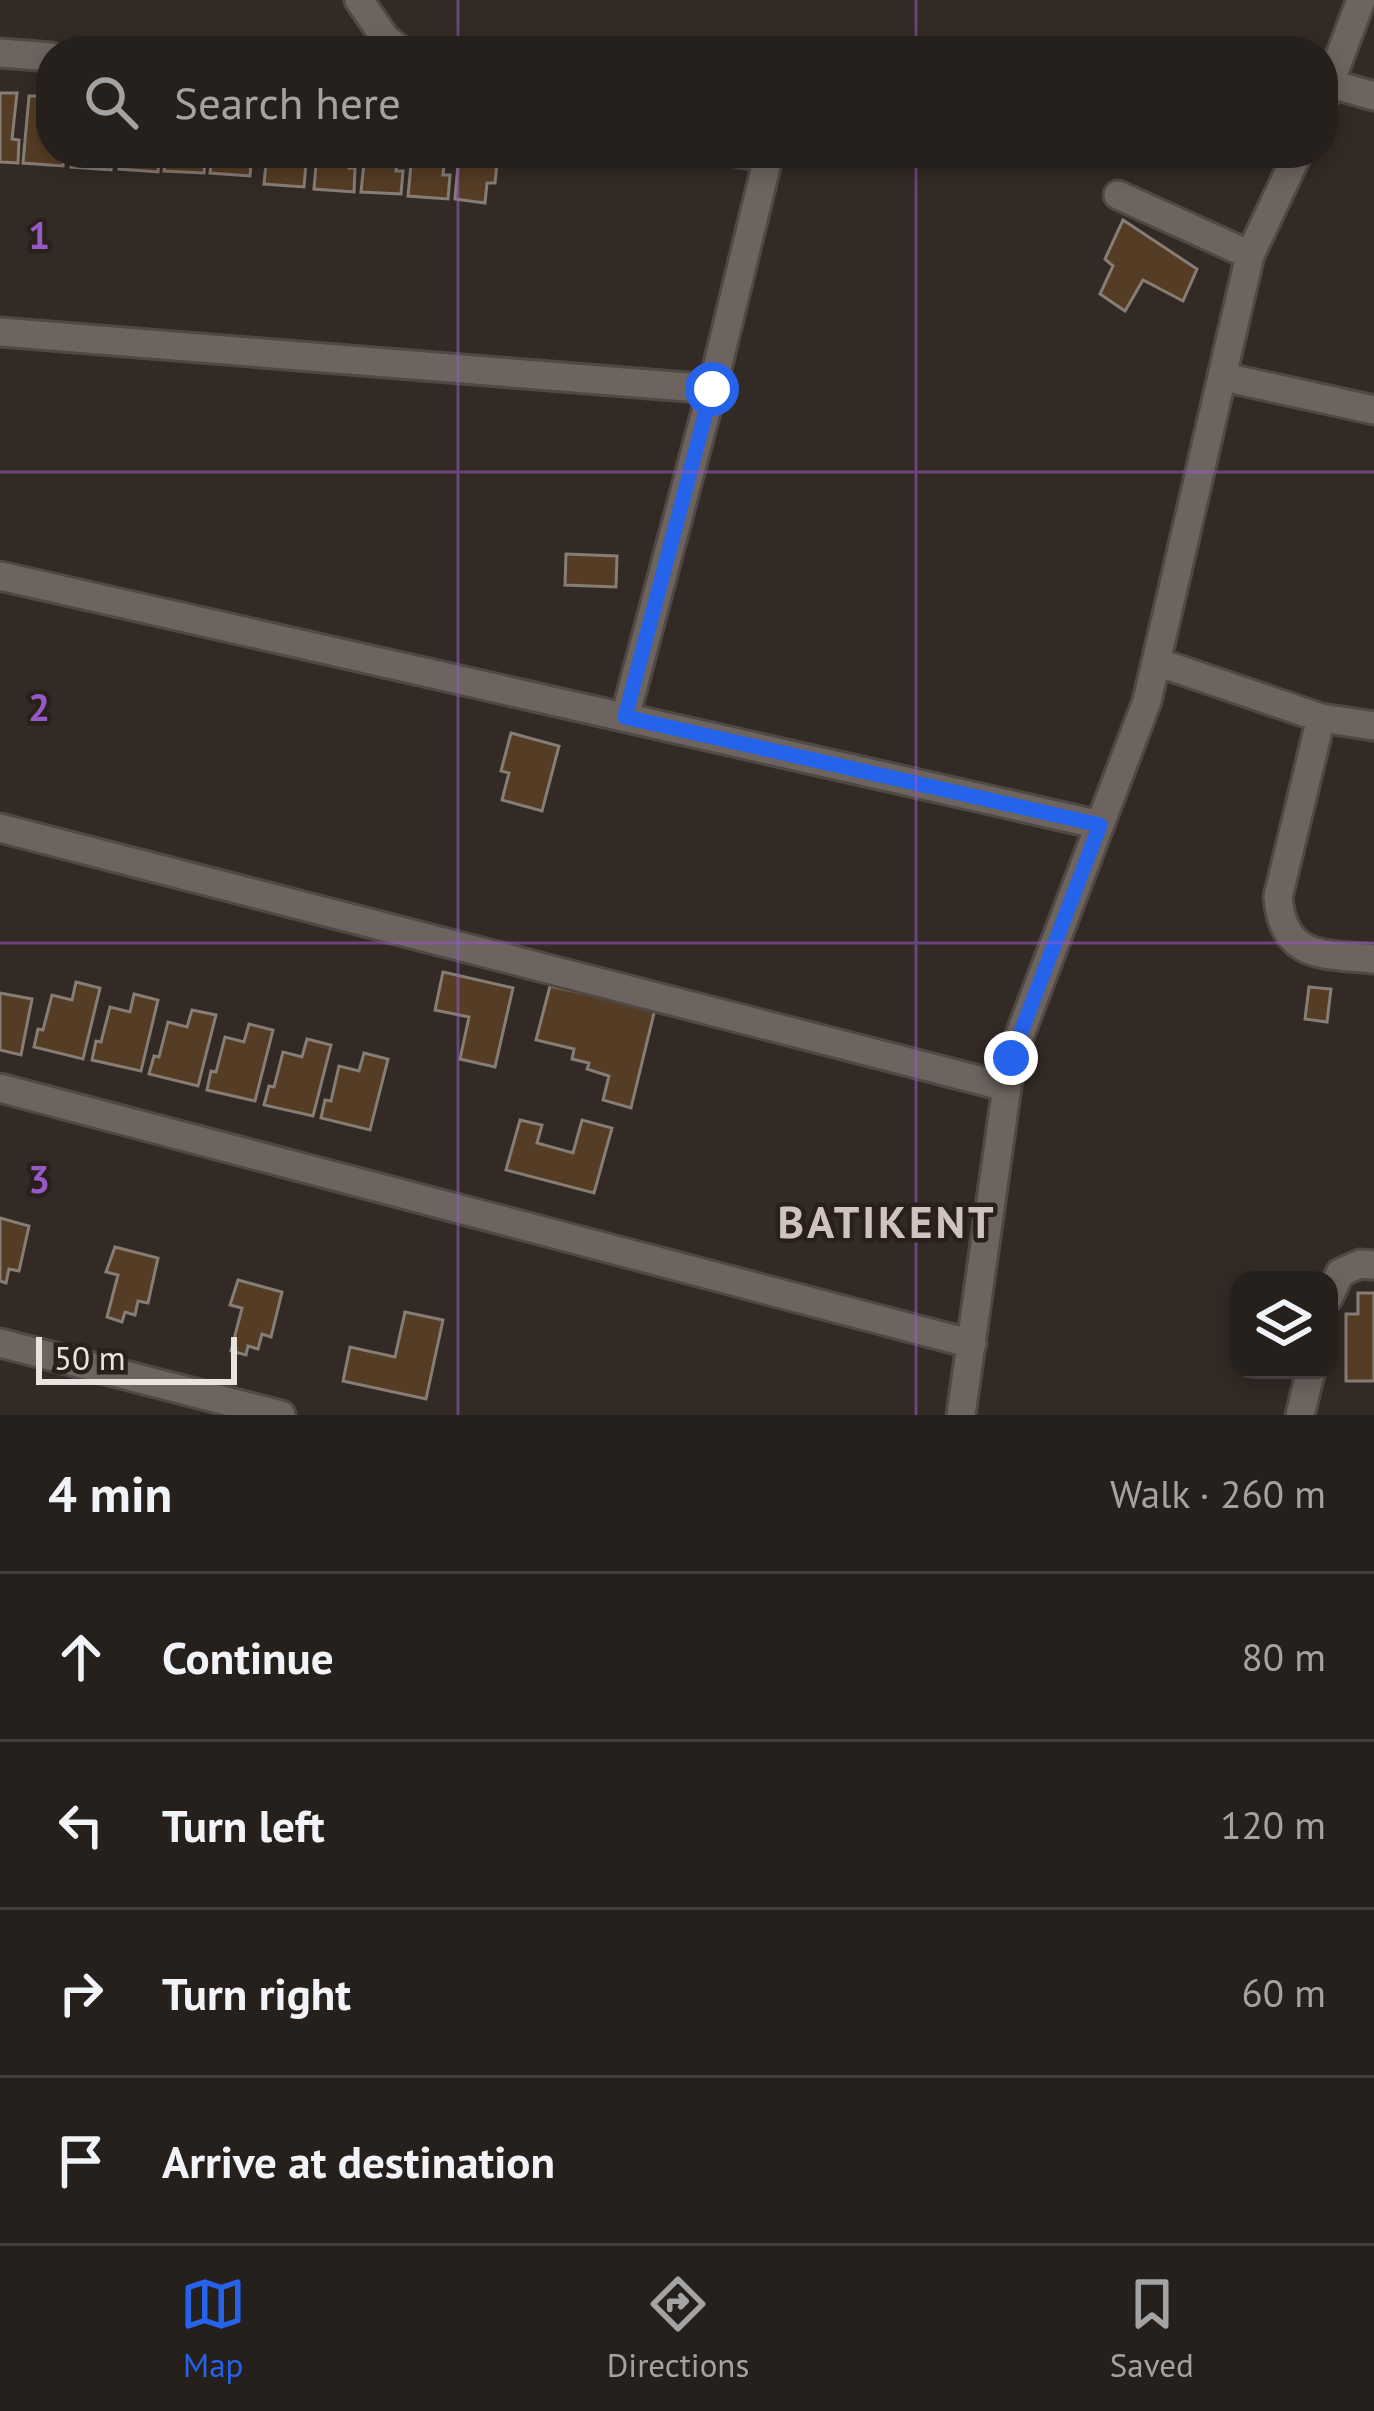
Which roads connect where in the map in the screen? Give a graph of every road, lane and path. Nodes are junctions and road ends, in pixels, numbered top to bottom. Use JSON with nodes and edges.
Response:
{"nodes":[{"id":1,"x":359,"y":0,"type":"edge"},
{"id":2,"x":1361,"y":0,"type":"edge"},
{"id":3,"x":384,"y":36,"type":"edge"},
{"id":4,"x":0,"y":53,"type":"edge"},
{"id":5,"x":36,"y":56,"type":"edge"},
{"id":6,"x":1338,"y":63,"type":"edge"},
{"id":7,"x":1338,"y":94,"type":"edge"},
{"id":8,"x":1374,"y":96,"type":"edge"},
{"id":9,"x":766,"y":168,"type":"edge"},
{"id":10,"x":1291,"y":168,"type":"edge"},
{"id":11,"x":1118,"y":195,"type":"dead end"},
{"id":12,"x":1250,"y":255,"type":"junction"},
{"id":13,"x":0,"y":332,"type":"edge"},
{"id":14,"x":1224,"y":377,"type":"junction"},
{"id":15,"x":712,"y":389,"type":"junction"},
{"id":16,"x":1374,"y":410,"type":"edge"},
{"id":17,"x":0,"y":576,"type":"edge"},
{"id":18,"x":1156,"y":662,"type":"junction"},
{"id":19,"x":625,"y":717,"type":"junction"},
{"id":20,"x":1321,"y":718,"type":"junction"},
{"id":21,"x":1374,"y":726,"type":"edge"},
{"id":22,"x":1100,"y":825,"type":"junction"},
{"id":23,"x":0,"y":828,"type":"edge"},
{"id":24,"x":1374,"y":959,"type":"edge"},
{"id":25,"x":1006,"y":1087,"type":"junction"},
{"id":26,"x":0,"y":1088,"type":"edge"},
{"id":27,"x":1374,"y":1265,"type":"edge"},
{"id":28,"x":1338,"y":1277,"type":"edge"},
{"id":29,"x":0,"y":1342,"type":"edge"},
{"id":30,"x":972,"y":1344,"type":"junction"},
{"id":31,"x":1309,"y":1379,"type":"edge"},
{"id":32,"x":281,"y":1415,"type":"edge"},
{"id":33,"x":961,"y":1415,"type":"edge"},
{"id":34,"x":1300,"y":1415,"type":"edge"}],
"edges":[{"from":1,"to":3,"type":"street"},
{"from":2,"to":6,"type":"street"},
{"from":4,"to":5,"type":"street"},
{"from":7,"to":8,"type":"street"},
{"from":9,"to":15,"type":"street"},
{"from":10,"to":12,"type":"street"},
{"from":11,"to":12,"type":"street"},
{"from":12,"to":14,"type":"street"},
{"from":13,"to":15,"type":"street"},
{"from":14,"to":16,"type":"street"},
{"from":14,"to":18,"type":"street"},
{"from":15,"to":19,"type":"street"},
{"from":17,"to":19,"type":"street"},
{"from":18,"to":20,"type":"street"},
{"from":18,"to":22,"type":"street"},
{"from":19,"to":22,"type":"street"},
{"from":20,"to":21,"type":"street"},
{"from":20,"to":24,"type":"street"},
{"from":22,"to":25,"type":"street"},
{"from":23,"to":25,"type":"street"},
{"from":25,"to":30,"type":"street"},
{"from":26,"to":30,"type":"street"},
{"from":27,"to":28,"type":"street"},
{"from":29,"to":32,"type":"street"},
{"from":30,"to":33,"type":"street"},
{"from":31,"to":34,"type":"street"}]}
